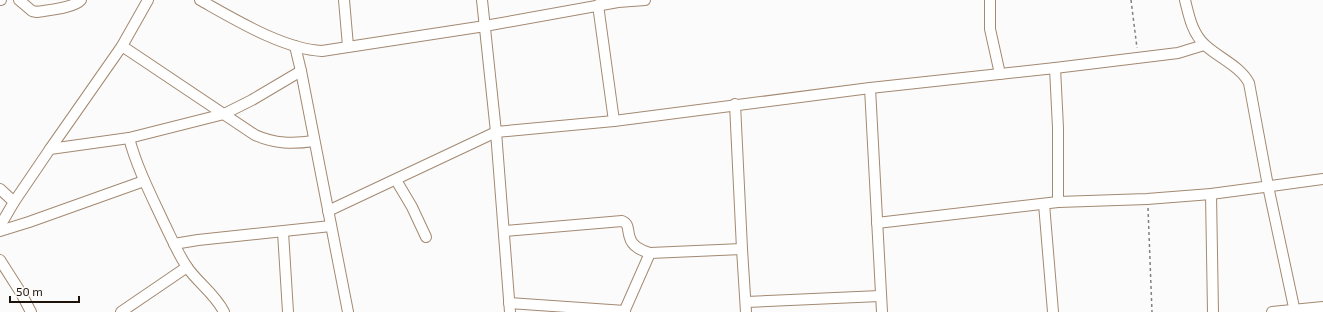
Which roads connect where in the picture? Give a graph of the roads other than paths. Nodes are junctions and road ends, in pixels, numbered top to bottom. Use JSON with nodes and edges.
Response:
{"nodes":[{"id":1,"x":19,"y":0,"type":"edge"},
{"id":2,"x":81,"y":0,"type":"edge"},
{"id":3,"x":148,"y":0,"type":"edge"},
{"id":4,"x":200,"y":0,"type":"edge"},
{"id":5,"x":344,"y":0,"type":"edge"},
{"id":6,"x":482,"y":0,"type":"edge"},
{"id":7,"x":645,"y":0,"type":"edge"},
{"id":8,"x":990,"y":0,"type":"edge"},
{"id":9,"x":1185,"y":0,"type":"edge"},
{"id":10,"x":618,"y":1,"type":"edge"},
{"id":11,"x":598,"y":5,"type":"junction"},
{"id":12,"x":485,"y":26,"type":"junction"},
{"id":13,"x":1204,"y":45,"type":"junction"},
{"id":14,"x":122,"y":46,"type":"junction"},
{"id":15,"x":295,"y":46,"type":"junction"},
{"id":16,"x":348,"y":46,"type":"junction"},
{"id":17,"x":1055,"y":68,"type":"junction"},
{"id":18,"x":301,"y":71,"type":"junction"},
{"id":19,"x":1000,"y":74,"type":"junction"},
{"id":20,"x":870,"y":88,"type":"junction"},
{"id":21,"x":735,"y":104,"type":"junction"},
{"id":22,"x":224,"y":114,"type":"junction"},
{"id":23,"x":614,"y":121,"type":"junction"},
{"id":24,"x":496,"y":132,"type":"junction"},
{"id":25,"x":129,"y":138,"type":"junction"},
{"id":26,"x":314,"y":141,"type":"junction"},
{"id":27,"x":50,"y":149,"type":"junction"},
{"id":28,"x":1323,"y":179,"type":"edge"},
{"id":29,"x":396,"y":180,"type":"junction"},
{"id":30,"x":144,"y":181,"type":"junction"},
{"id":31,"x":1268,"y":186,"type":"junction"},
{"id":32,"x":0,"y":190,"type":"edge"},
{"id":33,"x":1211,"y":194,"type":"junction"},
{"id":34,"x":14,"y":202,"type":"junction"},
{"id":35,"x":1058,"y":202,"type":"junction"},
{"id":36,"x":1044,"y":204,"type":"junction"},
{"id":37,"x":328,"y":211,"type":"junction"},
{"id":38,"x":877,"y":223,"type":"junction"},
{"id":39,"x":0,"y":226,"type":"edge"},
{"id":40,"x":331,"y":226,"type":"junction"},
{"id":41,"x":0,"y":230,"type":"edge"},
{"id":42,"x":504,"y":231,"type":"junction"},
{"id":43,"x":283,"y":232,"type":"junction"},
{"id":44,"x":426,"y":238,"type":"dead end"},
{"id":45,"x":174,"y":244,"type":"junction"},
{"id":46,"x":742,"y":249,"type":"junction"},
{"id":47,"x":650,"y":253,"type":"junction"},
{"id":48,"x":0,"y":260,"type":"edge"},
{"id":49,"x":187,"y":267,"type":"junction"},
{"id":50,"x":880,"y":296,"type":"junction"},
{"id":51,"x":746,"y":307,"type":"edge"},
{"id":52,"x":1323,"y":307,"type":"edge"},
{"id":53,"x":510,"y":308,"type":"edge"},
{"id":54,"x":624,"y":311,"type":"edge"},
{"id":55,"x":1295,"y":311,"type":"edge"},
{"id":56,"x":31,"y":312,"type":"edge"},
{"id":57,"x":121,"y":312,"type":"edge"},
{"id":58,"x":224,"y":312,"type":"edge"},
{"id":59,"x":288,"y":312,"type":"edge"},
{"id":60,"x":348,"y":312,"type":"edge"},
{"id":61,"x":882,"y":312,"type":"edge"},
{"id":62,"x":1053,"y":312,"type":"edge"},
{"id":63,"x":1214,"y":312,"type":"edge"},
{"id":64,"x":1272,"y":312,"type":"edge"}],
"edges":[{"from":1,"to":2,"type":"street"},
{"from":3,"to":14,"type":"street"},
{"from":4,"to":15,"type":"street"},
{"from":5,"to":16,"type":"street"},
{"from":6,"to":12,"type":"street"},
{"from":7,"to":10,"type":"street"},
{"from":8,"to":19,"type":"street"},
{"from":9,"to":13,"type":"street"},
{"from":10,"to":11,"type":"street"},
{"from":11,"to":12,"type":"street"},
{"from":11,"to":23,"type":"street"},
{"from":12,"to":16,"type":"street"},
{"from":12,"to":24,"type":"street"},
{"from":13,"to":17,"type":"street"},
{"from":13,"to":31,"type":"street"},
{"from":14,"to":22,"type":"street"},
{"from":14,"to":27,"type":"street"},
{"from":15,"to":16,"type":"street"},
{"from":15,"to":18,"type":"street"},
{"from":17,"to":19,"type":"street"},
{"from":17,"to":35,"type":"street"},
{"from":18,"to":22,"type":"street"},
{"from":18,"to":26,"type":"street"},
{"from":19,"to":20,"type":"street"},
{"from":20,"to":21,"type":"street"},
{"from":20,"to":38,"type":"street"},
{"from":21,"to":23,"type":"street"},
{"from":21,"to":46,"type":"street"},
{"from":22,"to":25,"type":"street"},
{"from":22,"to":26,"type":"street"},
{"from":23,"to":24,"type":"street"},
{"from":24,"to":29,"type":"street"},
{"from":24,"to":42,"type":"street"},
{"from":25,"to":27,"type":"street"},
{"from":25,"to":30,"type":"street"},
{"from":26,"to":37,"type":"street"},
{"from":27,"to":34,"type":"street"},
{"from":28,"to":31,"type":"street"},
{"from":29,"to":37,"type":"street"},
{"from":29,"to":44,"type":"street"},
{"from":30,"to":41,"type":"street"},
{"from":30,"to":45,"type":"street"},
{"from":31,"to":33,"type":"street"},
{"from":31,"to":55,"type":"street"},
{"from":32,"to":34,"type":"street"},
{"from":33,"to":35,"type":"street"},
{"from":33,"to":63,"type":"street"},
{"from":34,"to":39,"type":"street"},
{"from":35,"to":36,"type":"street"},
{"from":36,"to":38,"type":"street"},
{"from":36,"to":62,"type":"street"},
{"from":37,"to":40,"type":"street"},
{"from":38,"to":50,"type":"street"},
{"from":40,"to":43,"type":"street"},
{"from":40,"to":60,"type":"street"},
{"from":42,"to":47,"type":"street"},
{"from":42,"to":53,"type":"street"},
{"from":43,"to":45,"type":"street"},
{"from":43,"to":59,"type":"street"},
{"from":45,"to":49,"type":"street"},
{"from":46,"to":47,"type":"street"},
{"from":46,"to":51,"type":"street"},
{"from":47,"to":54,"type":"street"},
{"from":48,"to":56,"type":"street"},
{"from":49,"to":57,"type":"street"},
{"from":49,"to":58,"type":"street"},
{"from":50,"to":51,"type":"street"},
{"from":50,"to":61,"type":"street"},
{"from":52,"to":55,"type":"street"},
{"from":53,"to":54,"type":"street"},
{"from":55,"to":64,"type":"street"}]}
